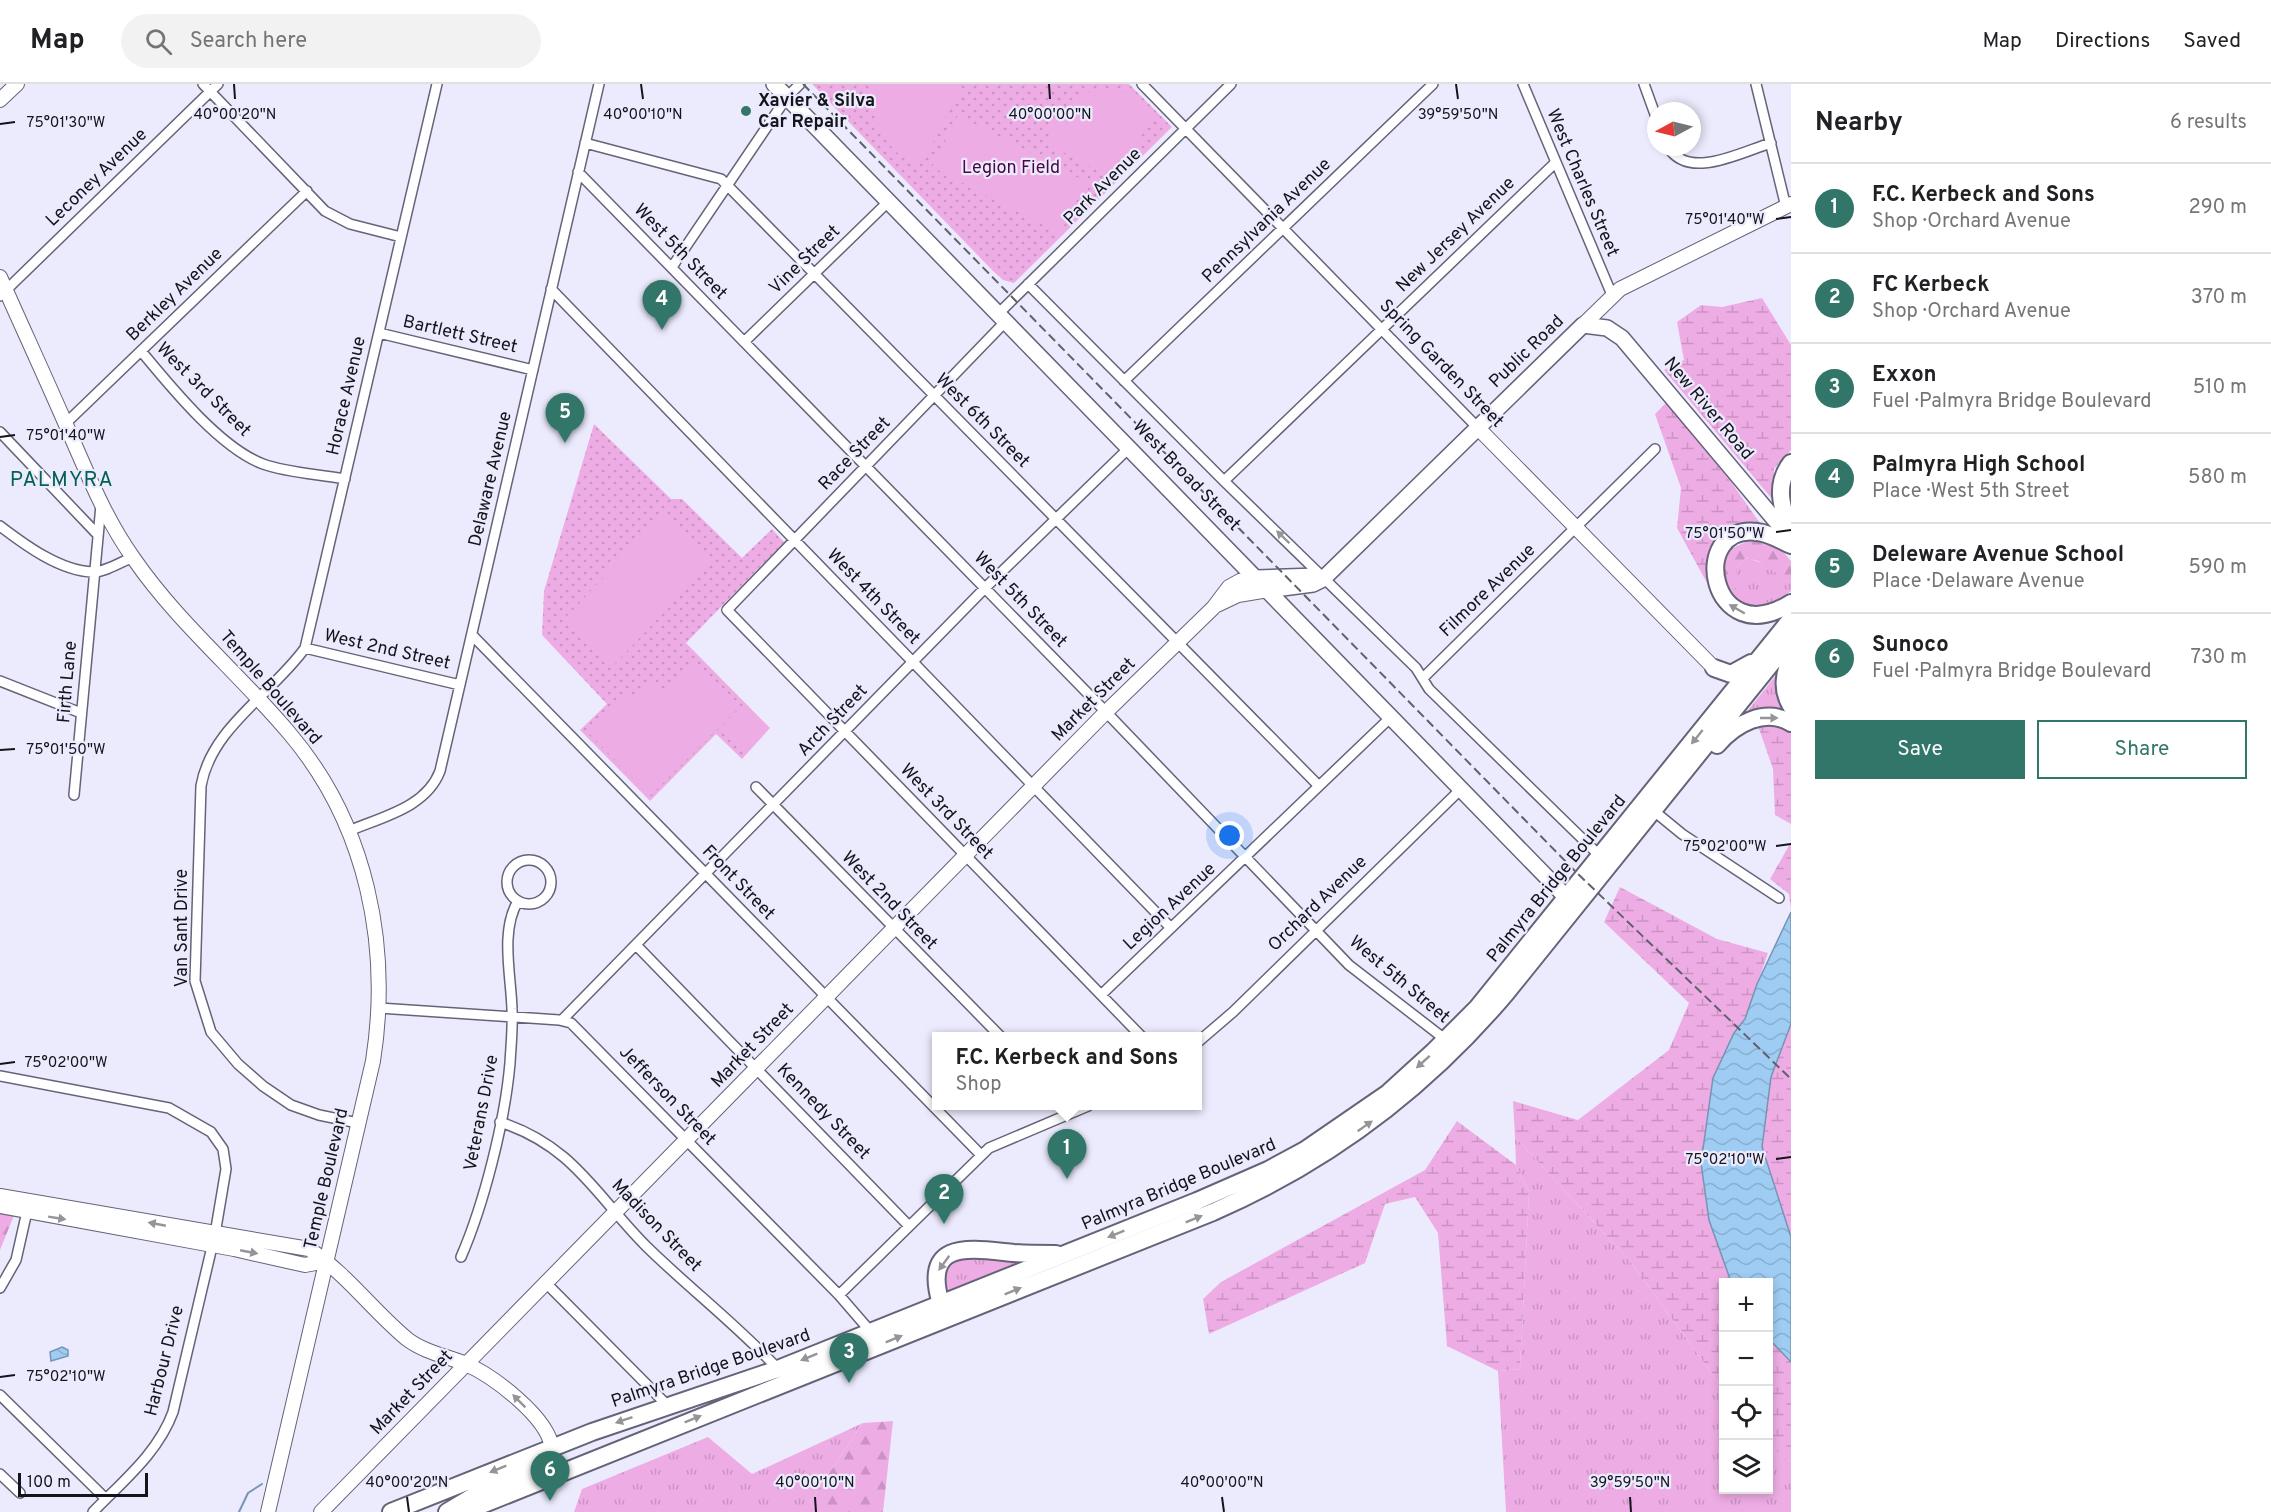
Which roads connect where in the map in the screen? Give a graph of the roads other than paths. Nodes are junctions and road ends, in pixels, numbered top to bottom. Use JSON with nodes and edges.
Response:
{"nodes":[{"id":1,"x":17,"y":84,"type":"edge"},
{"id":2,"x":218,"y":84,"type":"edge"},
{"id":3,"x":437,"y":84,"type":"edge"},
{"id":4,"x":598,"y":84,"type":"edge"},
{"id":5,"x":774,"y":84,"type":"edge"},
{"id":6,"x":800,"y":84,"type":"edge"},
{"id":7,"x":1142,"y":84,"type":"edge"},
{"id":8,"x":1231,"y":84,"type":"edge"},
{"id":9,"x":1433,"y":84,"type":"edge"},
{"id":10,"x":1522,"y":84,"type":"edge"},
{"id":11,"x":1644,"y":84,"type":"edge"},
{"id":12,"x":1756,"y":84,"type":"edge"},
{"id":13,"x":207,"y":88,"type":"edge"},
{"id":14,"x":787,"y":97,"type":"junction"},
{"id":15,"x":0,"y":100,"type":"edge"},
{"id":16,"x":1651,"y":102,"type":"edge"},
{"id":17,"x":1186,"y":129,"type":"junction"},
{"id":18,"x":585,"y":143,"type":"junction"},
{"id":19,"x":1771,"y":143,"type":"junction"},
{"id":20,"x":1676,"y":156,"type":"edge"},
{"id":21,"x":1555,"y":163,"type":"junction"},
{"id":22,"x":578,"y":172,"type":"junction"},
{"id":23,"x":727,"y":186,"type":"junction"},
{"id":24,"x":307,"y":190,"type":"junction"},
{"id":25,"x":889,"y":201,"type":"junction"},
{"id":26,"x":1789,"y":205,"type":"edge"},
{"id":27,"x":1283,"y":228,"type":"junction"},
{"id":28,"x":401,"y":237,"type":"junction"},
{"id":29,"x":672,"y":267,"type":"junction"},
{"id":30,"x":814,"y":274,"type":"junction"},
{"id":31,"x":0,"y":277,"type":"edge"},
{"id":32,"x":1028,"y":284,"type":"junction"},
{"id":33,"x":551,"y":289,"type":"junction"},
{"id":34,"x":3,"y":293,"type":"edge"},
{"id":35,"x":1612,"y":295,"type":"junction"},
{"id":36,"x":1002,"y":317,"type":"junction"},
{"id":37,"x":1583,"y":326,"type":"junction"},
{"id":38,"x":1382,"y":329,"type":"junction"},
{"id":39,"x":379,"y":333,"type":"junction"},
{"id":40,"x":744,"y":342,"type":"junction"},
{"id":41,"x":141,"y":351,"type":"junction"},
{"id":42,"x":533,"y":370,"type":"junction"},
{"id":43,"x":1124,"y":381,"type":"junction"},
{"id":44,"x":934,"y":396,"type":"junction"},
{"id":45,"x":65,"y":424,"type":"junction"},
{"id":46,"x":1478,"y":428,"type":"junction"},
{"id":47,"x":0,"y":432,"type":"edge"},
{"id":48,"x":1130,"y":447,"type":"junction"},
{"id":49,"x":1655,"y":449,"type":"dead end"},
{"id":50,"x":1791,"y":463,"type":"edge"},
{"id":51,"x":866,"y":466,"type":"junction"},
{"id":52,"x":345,"y":479,"type":"junction"},
{"id":53,"x":1224,"y":481,"type":"junction"},
{"id":54,"x":101,"y":504,"type":"junction"},
{"id":55,"x":1057,"y":520,"type":"junction"},
{"id":56,"x":0,"y":526,"type":"edge"},
{"id":57,"x":1576,"y":528,"type":"junction"},
{"id":58,"x":98,"y":535,"type":"junction"},
{"id":59,"x":1791,"y":537,"type":"edge"},
{"id":60,"x":795,"y":540,"type":"junction"},
{"id":61,"x":1791,"y":545,"type":"edge"},
{"id":62,"x":133,"y":557,"type":"junction"},
{"id":63,"x":95,"y":572,"type":"junction"},
{"id":64,"x":1325,"y":577,"type":"junction"},
{"id":65,"x":1257,"y":578,"type":"junction"},
{"id":66,"x":986,"y":588,"type":"junction"},
{"id":67,"x":1268,"y":590,"type":"junction"},
{"id":68,"x":1791,"y":603,"type":"edge"},
{"id":69,"x":1213,"y":608,"type":"junction"},
{"id":70,"x":727,"y":610,"type":"joint"},
{"id":71,"x":1791,"y":619,"type":"edge"},
{"id":72,"x":472,"y":635,"type":"junction"},
{"id":73,"x":1791,"y":639,"type":"edge"},
{"id":74,"x":1178,"y":643,"type":"junction"},
{"id":75,"x":305,"y":648,"type":"junction"},
{"id":76,"x":1791,"y":657,"type":"edge"},
{"id":77,"x":1760,"y":658,"type":"junction"},
{"id":78,"x":913,"y":662,"type":"junction"},
{"id":79,"x":1714,"y":668,"type":"junction"},
{"id":80,"x":1422,"y":678,"type":"junction"},
{"id":81,"x":0,"y":681,"type":"edge"},
{"id":82,"x":460,"y":685,"type":"junction"},
{"id":83,"x":260,"y":699,"type":"junction"},
{"id":84,"x":1727,"y":699,"type":"junction"},
{"id":85,"x":1791,"y":706,"type":"edge"},
{"id":86,"x":81,"y":712,"type":"junction"},
{"id":87,"x":1106,"y":712,"type":"junction"},
{"id":88,"x":1391,"y":717,"type":"junction"},
{"id":89,"x":1791,"y":723,"type":"edge"},
{"id":90,"x":845,"y":732,"type":"junction"},
{"id":91,"x":1033,"y":786,"type":"junction"},
{"id":92,"x":1319,"y":786,"type":"junction"},
{"id":93,"x":756,"y":787,"type":"dead end"},
{"id":94,"x":1673,"y":787,"type":"junction"},
{"id":95,"x":1461,"y":789,"type":"junction"},
{"id":96,"x":74,"y":795,"type":"dead end"},
{"id":97,"x":773,"y":805,"type":"junction"},
{"id":98,"x":1654,"y":811,"type":"junction"},
{"id":99,"x":349,"y":831,"type":"junction"},
{"id":100,"x":965,"y":856,"type":"junction"},
{"id":101,"x":1600,"y":856,"type":"junction"},
{"id":102,"x":1246,"y":859,"type":"junction"},
{"id":103,"x":706,"y":874,"type":"junction"},
{"id":104,"x":1567,"y":898,"type":"junction"},
{"id":105,"x":1779,"y":898,"type":"dead end"},
{"id":106,"x":518,"y":901,"type":"junction"},
{"id":107,"x":1171,"y":928,"type":"junction"},
{"id":108,"x":1316,"y":928,"type":"junction"},
{"id":109,"x":893,"y":929,"type":"junction"},
{"id":110,"x":636,"y":945,"type":"junction"},
{"id":111,"x":1101,"y":995,"type":"junction"},
{"id":112,"x":827,"y":997,"type":"junction"},
{"id":113,"x":380,"y":1008,"type":"junction"},
{"id":114,"x":512,"y":1016,"type":"junction"},
{"id":115,"x":562,"y":1020,"type":"junction"},
{"id":116,"x":996,"y":1032,"type":"edge"},
{"id":117,"x":1137,"y":1032,"type":"edge"},
{"id":118,"x":1202,"y":1038,"type":"edge"},
{"id":119,"x":1446,"y":1040,"type":"junction"},
{"id":120,"x":757,"y":1067,"type":"junction"},
{"id":121,"x":0,"y":1076,"type":"edge"},
{"id":122,"x":932,"y":1105,"type":"edge"},
{"id":123,"x":937,"y":1110,"type":"edge"},
{"id":124,"x":1067,"y":1110,"type":"edge"},
{"id":125,"x":500,"y":1122,"type":"junction"},
{"id":126,"x":358,"y":1123,"type":"junction"},
{"id":127,"x":686,"y":1140,"type":"junction"},
{"id":128,"x":981,"y":1155,"type":"junction"},
{"id":129,"x":0,"y":1196,"type":"edge"},
{"id":130,"x":0,"y":1206,"type":"edge"},
{"id":131,"x":28,"y":1207,"type":"junction"},
{"id":132,"x":616,"y":1211,"type":"junction"},
{"id":133,"x":909,"y":1226,"type":"junction"},
{"id":134,"x":213,"y":1240,"type":"junction"},
{"id":135,"x":1066,"y":1254,"type":"junction"},
{"id":136,"x":461,"y":1257,"type":"dead end"},
{"id":137,"x":326,"y":1261,"type":"junction"},
{"id":138,"x":546,"y":1282,"type":"junction"},
{"id":139,"x":0,"y":1288,"type":"edge"},
{"id":140,"x":839,"y":1295,"type":"junction"},
{"id":141,"x":941,"y":1304,"type":"junction"},
{"id":142,"x":871,"y":1332,"type":"junction"},
{"id":143,"x":466,"y":1364,"type":"junction"},
{"id":144,"x":778,"y":1368,"type":"junction"},
{"id":145,"x":0,"y":1395,"type":"edge"},
{"id":146,"x":668,"y":1406,"type":"junction"},
{"id":147,"x":552,"y":1448,"type":"junction"},
{"id":148,"x":0,"y":1474,"type":"edge"},
{"id":149,"x":20,"y":1493,"type":"dead end"},
{"id":150,"x":106,"y":1499,"type":"junction"},
{"id":151,"x":93,"y":1512,"type":"edge"},
{"id":152,"x":268,"y":1512,"type":"edge"},
{"id":153,"x":321,"y":1512,"type":"edge"},
{"id":154,"x":391,"y":1512,"type":"edge"},
{"id":155,"x":447,"y":1512,"type":"edge"},
{"id":156,"x":464,"y":1512,"type":"edge"}],
"edges":[{"from":1,"to":15,"type":"street"},
{"from":2,"to":13,"type":"street","name":"Leconey Avenue"},
{"from":3,"to":28,"type":"street","name":"Horace Avenue"},
{"from":4,"to":18,"type":"street","name":"Delaware Avenue"},
{"from":5,"to":14,"type":"main road","name":"West Broad Street"},
{"from":6,"to":14,"type":"street"},
{"from":7,"to":17,"type":"street","name":"Spring Garden Street"},
{"from":8,"to":17,"type":"street","name":"Park Avenue"},
{"from":9,"to":27,"type":"street","name":"Pennsylvania Avenue"},
{"from":10,"to":21,"type":"street","name":"West Charles Street"},
{"from":11,"to":16,"type":"street"},
{"from":12,"to":19,"type":"street"},
{"from":13,"to":24,"type":"street"},
{"from":13,"to":34,"type":"street","name":"Leconey Avenue"},
{"from":14,"to":23,"type":"street"},
{"from":14,"to":25,"type":"main road","name":"West Broad Street"},
{"from":17,"to":27,"type":"street","name":"Spring Garden Street"},
{"from":17,"to":32,"type":"street","name":"Park Avenue"},
{"from":18,"to":22,"type":"street","name":"Delaware Avenue"},
{"from":18,"to":23,"type":"street","name":"West 6th Street"},
{"from":19,"to":20,"type":"street"},
{"from":19,"to":26,"type":"street"},
{"from":21,"to":35,"type":"street","name":"West Charles Street"},
{"from":21,"to":38,"type":"street","name":"New Jersey Avenue"},
{"from":22,"to":29,"type":"street","name":"West 5th Street"},
{"from":22,"to":33,"type":"street","name":"Delaware Avenue"},
{"from":23,"to":29,"type":"street"},
{"from":23,"to":30,"type":"street","name":"West 6th Street"},
{"from":24,"to":28,"type":"street"},
{"from":24,"to":41,"type":"street","name":"Berkley Avenue"},
{"from":25,"to":30,"type":"street","name":"Vine Street"},
{"from":25,"to":36,"type":"main road","name":"West Broad Street"},
{"from":26,"to":35,"type":"street","name":"Public Road"},
{"from":27,"to":38,"type":"street","name":"Spring Garden Street"},
{"from":27,"to":43,"type":"street","name":"Pennsylvania Avenue"},
{"from":28,"to":39,"type":"street","name":"Horace Avenue"},
{"from":29,"to":40,"type":"street","name":"West 5th Street"},
{"from":30,"to":40,"type":"street","name":"Vine Street"},
{"from":30,"to":44,"type":"street","name":"West 6th Street"},
{"from":31,"to":34,"type":"street","name":"Temple Boulevard"},
{"from":32,"to":36,"type":"street","name":"Park Avenue"},
{"from":32,"to":43,"type":"street","name":"West Broad Street"},
{"from":33,"to":42,"type":"street","name":"Delaware Avenue"},
{"from":33,"to":60,"type":"street","name":"West 4th Street"},
{"from":34,"to":45,"type":"street","name":"Temple Boulevard"},
{"from":35,"to":37,"type":"street","name":"Public Road"},
{"from":36,"to":44,"type":"street","name":"Race Street"},
{"from":36,"to":48,"type":"main road","name":"West Broad Street"},
{"from":37,"to":46,"type":"main road","name":"Public Road"},
{"from":37,"to":59,"type":"main road","name":"New River Road"},
{"from":38,"to":46,"type":"street","name":"Spring Garden Street"},
{"from":38,"to":53,"type":"street","name":"New Jersey Avenue"},
{"from":39,"to":42,"type":"street","name":"Bartlett Street"},
{"from":39,"to":52,"type":"street","name":"Horace Avenue"},
{"from":40,"to":51,"type":"street","name":"West 5th Street"},
{"from":41,"to":45,"type":"street","name":"Berkley Avenue"},
{"from":41,"to":52,"type":"street","name":"West 3rd Street"},
{"from":42,"to":72,"type":"street","name":"Delaware Avenue"},
{"from":43,"to":53,"type":"street","name":"West Broad Street"},
{"from":44,"to":51,"type":"street","name":"Race Street"},
{"from":44,"to":55,"type":"street","name":"West 6th Street"},
{"from":45,"to":54,"type":"street","name":"Temple Boulevard"},
{"from":46,"to":57,"type":"street","name":"Spring Garden Street"},
{"from":46,"to":64,"type":"main road","name":"Public Road"},
{"from":47,"to":58,"type":"street"},
{"from":48,"to":55,"type":"street","name":"Arch Street"},
{"from":48,"to":65,"type":"main road","name":"West Broad Street"},
{"from":49,"to":57,"type":"street","name":"Filmore Avenue"},
{"from":50,"to":59,"type":"highway"},
{"from":51,"to":60,"type":"street","name":"Race Street"},
{"from":51,"to":66,"type":"street","name":"West 5th Street"},
{"from":52,"to":75,"type":"street","name":"Horace Avenue"},
{"from":64,"to":53,"type":"street","name":"West Broad Street","one_way":true},
{"from":54,"to":58,"type":"street","name":"Firth Lane"},
{"from":54,"to":62,"type":"street","name":"Temple Boulevard"},
{"from":55,"to":66,"type":"street","name":"Arch Street"},
{"from":55,"to":74,"type":"street","name":"West 6th Street"},
{"from":56,"to":63,"type":"street"},
{"from":57,"to":79,"type":"street","name":"Spring Garden Street"},
{"from":57,"to":80,"type":"street","name":"Filmore Avenue"},
{"from":58,"to":63,"type":"street","name":"Firth Lane"},
{"from":60,"to":70,"type":"street","name":"Race Street"},
{"from":60,"to":78,"type":"street","name":"West 4th Street"},
{"from":68,"to":61,"type":"highway","one_way":true},
{"from":62,"to":63,"type":"street"},
{"from":62,"to":83,"type":"street","name":"Temple Boulevard"},
{"from":63,"to":86,"type":"street","name":"Firth Lane"},
{"from":64,"to":65,"type":"main road"},
{"from":64,"to":67,"type":"main road","name":"Public Road"},
{"from":64,"to":80,"type":"street","name":"West Broad Street"},
{"from":65,"to":67,"type":"main road","name":"West Broad Street"},
{"from":65,"to":69,"type":"street","name":"Market Street"},
{"from":66,"to":78,"type":"street","name":"Arch Street"},
{"from":66,"to":87,"type":"street","name":"West 5th Street"},
{"from":67,"to":69,"type":"street","name":"Market Street"},
{"from":67,"to":88,"type":"main road","name":"West Broad Street"},
{"from":69,"to":74,"type":"street","name":"Market Street"},
{"from":70,"to":90,"type":"street","name":"West 3rd Street"},
{"from":71,"to":77,"type":"highway","name":"Palmyra Bridge Boulevard"},
{"from":72,"to":82,"type":"street","name":"Delaware Avenue"},
{"from":72,"to":103,"type":"street","name":"Front Street"},
{"from":73,"to":94,"type":"highway","name":"Palmyra Bridge Boulevard"},
{"from":74,"to":87,"type":"street","name":"Market Street"},
{"from":74,"to":92,"type":"street","name":"West 6th Street"},
{"from":75,"to":82,"type":"street","name":"West 2nd Street"},
{"from":75,"to":83,"type":"street","name":"Horace Avenue"},
{"from":76,"to":85,"type":"highway"},
{"from":77,"to":79,"type":"highway"},
{"from":77,"to":84,"type":"highway","name":"Palmyra Bridge Boulevard"},
{"from":78,"to":90,"type":"street","name":"Arch Street"},
{"from":78,"to":91,"type":"street","name":"West 4th Street"},
{"from":79,"to":84,"type":"highway"},
{"from":80,"to":101,"type":"street","name":"West Broad Street"},
{"from":81,"to":86,"type":"street"},
{"from":82,"to":99,"type":"street","name":"Delaware Avenue"},
{"from":83,"to":99,"type":"street","name":"Temple Boulevard"},
{"from":83,"to":126,"type":"street","name":"Van Sant Drive"},
{"from":84,"to":101,"type":"highway","name":"Palmyra Bridge Boulevard","one_way":true},
{"from":86,"to":96,"type":"street","name":"Firth Lane"},
{"from":87,"to":91,"type":"street","name":"Market Street"},
{"from":87,"to":102,"type":"street","name":"West 5th Street"},
{"from":88,"to":92,"type":"street","name":"Legion Avenue"},
{"from":88,"to":95,"type":"main road","name":"West Broad Street"},
{"from":94,"to":89,"type":"highway","one_way":true},
{"from":90,"to":97,"type":"street","name":"Arch Street"},
{"from":90,"to":100,"type":"street","name":"West 3rd Street"},
{"from":91,"to":100,"type":"street","name":"Market Street"},
{"from":91,"to":107,"type":"street","name":"West 4th Street"},
{"from":92,"to":102,"type":"street","name":"Legion Avenue"},
{"from":93,"to":97,"type":"street","name":"West 2nd Street"},
{"from":94,"to":98,"type":"highway","name":"Palmyra Bridge Boulevard"},
{"from":95,"to":104,"type":"main road","name":"West Broad Street"},
{"from":95,"to":108,"type":"street","name":"Orchard Avenue"},
{"from":97,"to":103,"type":"street","name":"Arch Street"},
{"from":97,"to":109,"type":"street","name":"West 2nd Street"},
{"from":98,"to":105,"type":"street"},
{"from":156,"to":98,"type":"highway","name":"Palmyra Bridge Boulevard","one_way":true},
{"from":99,"to":113,"type":"street","name":"Temple Boulevard"},
{"from":100,"to":109,"type":"street","name":"Market Street"},
{"from":100,"to":111,"type":"street","name":"West 3rd Street"},
{"from":101,"to":104,"type":"highway","name":"Palmyra Bridge Boulevard"},
{"from":102,"to":107,"type":"street","name":"Legion Avenue"},
{"from":102,"to":108,"type":"street","name":"West 5th Street"},
{"from":103,"to":110,"type":"street","name":"Arch Street"},
{"from":103,"to":112,"type":"street","name":"Front Street"},
{"from":104,"to":119,"type":"highway","name":"Palmyra Bridge Boulevard"},
{"from":106,"to":106,"type":"street"},
{"from":106,"to":114,"type":"street","name":"Veterans Drive"},
{"from":107,"to":111,"type":"street","name":"Legion Avenue"},
{"from":108,"to":118,"type":"street","name":"Orchard Avenue"},
{"from":108,"to":119,"type":"street","name":"West 5th Street"},
{"from":109,"to":112,"type":"street","name":"Market Street"},
{"from":109,"to":116,"type":"street","name":"West 2nd Street"},
{"from":110,"to":115,"type":"street","name":"Arch Street"},
{"from":110,"to":120,"type":"street","name":"Kennedy Street"},
{"from":111,"to":117,"type":"street","name":"West 3rd Street"},
{"from":112,"to":120,"type":"street","name":"Market Street"},
{"from":112,"to":122,"type":"street","name":"Front Street"},
{"from":113,"to":114,"type":"street"},
{"from":113,"to":126,"type":"street","name":"Temple Boulevard"},
{"from":114,"to":115,"type":"street"},
{"from":114,"to":125,"type":"street","name":"Veterans Drive"},
{"from":115,"to":127,"type":"street","name":"Jefferson Street"},
{"from":119,"to":135,"type":"highway","name":"Palmyra Bridge Boulevard","one_way":true},
{"from":120,"to":127,"type":"street","name":"Market Street"},
{"from":120,"to":133,"type":"street","name":"Kennedy Street"},
{"from":121,"to":134,"type":"street","name":"Harbour Drive"},
{"from":123,"to":128,"type":"street","name":"Front Street"},
{"from":124,"to":128,"type":"street"},
{"from":125,"to":132,"type":"street","name":"Madison Street"},
{"from":125,"to":136,"type":"street","name":"Veterans Drive"},
{"from":126,"to":137,"type":"street","name":"Temple Boulevard"},
{"from":127,"to":132,"type":"street","name":"Market Street"},
{"from":127,"to":140,"type":"street","name":"Jefferson Street"},
{"from":128,"to":133,"type":"street"},
{"from":129,"to":131,"type":"street"},
{"from":130,"to":131,"type":"street"},
{"from":131,"to":134,"type":"street"},
{"from":131,"to":139,"type":"street"},
{"from":132,"to":138,"type":"street","name":"Market Street"},
{"from":132,"to":144,"type":"street","name":"Madison Street"},
{"from":133,"to":140,"type":"street"},
{"from":134,"to":137,"type":"street"},
{"from":134,"to":150,"type":"street","name":"Harbour Drive"},
{"from":135,"to":141,"type":"highway","name":"Palmyra Bridge Boulevard"},
{"from":135,"to":141,"type":"highway","one_way":true},
{"from":137,"to":143,"type":"street"},
{"from":137,"to":152,"type":"street","name":"Temple Boulevard"},
{"from":138,"to":143,"type":"street","name":"Market Street"},
{"from":138,"to":146,"type":"street"},
{"from":140,"to":142,"type":"street","name":"Jefferson Street"},
{"from":141,"to":142,"type":"highway","name":"Palmyra Bridge Boulevard"},
{"from":142,"to":144,"type":"highway","name":"Palmyra Bridge Boulevard","one_way":true},
{"from":147,"to":143,"type":"street","one_way":true},
{"from":143,"to":153,"type":"street","name":"Market Street"},
{"from":144,"to":146,"type":"highway","name":"Palmyra Bridge Boulevard"},
{"from":145,"to":150,"type":"street"},
{"from":146,"to":147,"type":"highway","name":"Palmyra Bridge Boulevard","one_way":true},
{"from":147,"to":154,"type":"highway","name":"Palmyra Bridge Boulevard","one_way":true},
{"from":147,"to":155,"type":"highway"},
{"from":148,"to":149,"type":"street"},
{"from":150,"to":151,"type":"street","name":"Harbour Drive"}]}
